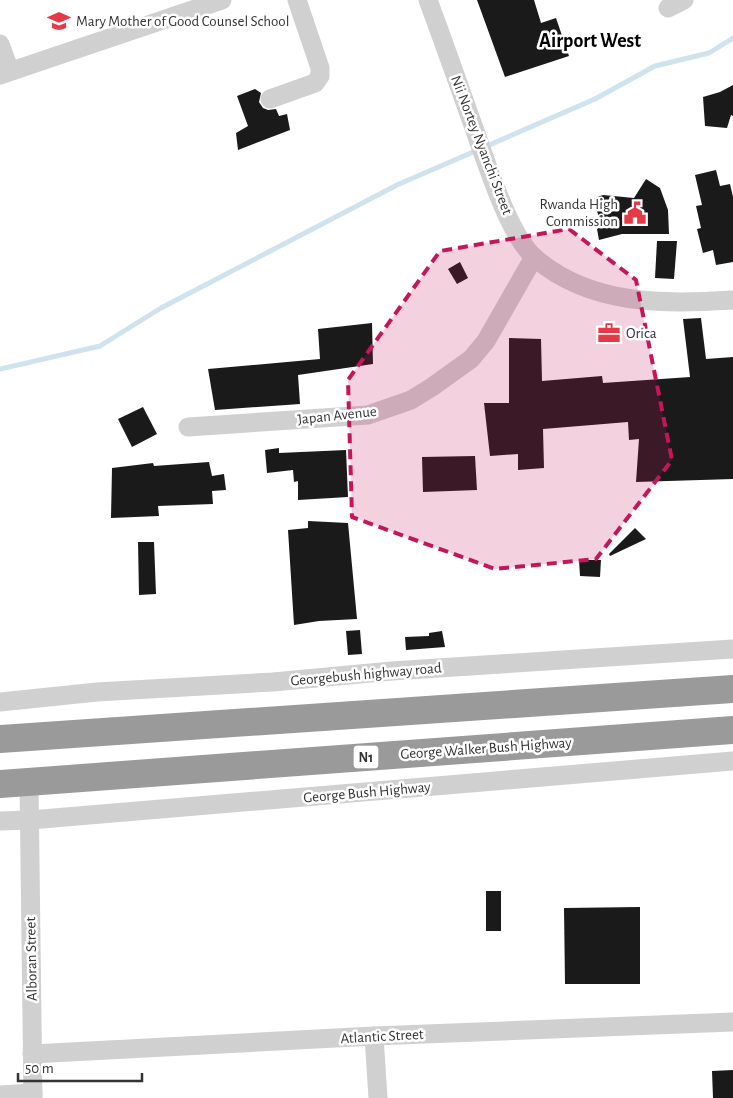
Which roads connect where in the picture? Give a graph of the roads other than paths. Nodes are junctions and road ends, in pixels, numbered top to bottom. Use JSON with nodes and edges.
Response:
{"nodes":[{"id":1,"x":222,"y":0,"type":"edge"},
{"id":2,"x":297,"y":0,"type":"edge"},
{"id":3,"x":428,"y":0,"type":"edge"},
{"id":4,"x":0,"y":44,"type":"edge"},
{"id":5,"x":5,"y":73,"type":"edge"},
{"id":6,"x":270,"y":98,"type":"dead end"},
{"id":7,"x":534,"y":257,"type":"junction"},
{"id":8,"x":733,"y":300,"type":"edge"},
{"id":9,"x":188,"y":427,"type":"dead end"},
{"id":10,"x":733,"y":649,"type":"edge"},
{"id":11,"x":733,"y":689,"type":"edge"},
{"id":12,"x":0,"y":702,"type":"edge"},
{"id":13,"x":733,"y":730,"type":"edge"},
{"id":14,"x":0,"y":739,"type":"edge"},
{"id":15,"x":733,"y":761,"type":"edge"},
{"id":16,"x":28,"y":783,"type":"junction"},
{"id":17,"x":0,"y":784,"type":"edge"},
{"id":18,"x":30,"y":820,"type":"junction"},
{"id":19,"x":0,"y":821,"type":"edge"},
{"id":20,"x":733,"y":1022,"type":"edge"},
{"id":21,"x":374,"y":1036,"type":"junction"},
{"id":22,"x":32,"y":1054,"type":"junction"},
{"id":23,"x":0,"y":1095,"type":"edge"},
{"id":24,"x":33,"y":1095,"type":"edge"},
{"id":25,"x":378,"y":1098,"type":"edge"}],
"edges":[{"from":1,"to":5,"type":"street"},
{"from":2,"to":6,"type":"street"},
{"from":3,"to":7,"type":"street","name":"Nii Nortey Nyanchi Street"},
{"from":4,"to":5,"type":"street"},
{"from":7,"to":8,"type":"street","name":"Nii Nortey Nyanchi Street"},
{"from":7,"to":9,"type":"street","name":"Japan Avenue"},
{"from":10,"to":12,"type":"street","name":"Georgebush highway road"},
{"from":11,"to":14,"type":"highway"},
{"from":13,"to":16,"type":"highway","name":"George Walker Bush Highway","number":"N1"},
{"from":15,"to":18,"type":"street","name":"George Bush Highway"},
{"from":16,"to":17,"type":"highway","name":"George Walker Bush Highway","number":"N1"},
{"from":16,"to":18,"type":"street","name":"Alboran Street"},
{"from":18,"to":19,"type":"street","name":"George Bush Highway"},
{"from":18,"to":22,"type":"street","name":"Alboran Street"},
{"from":20,"to":21,"type":"street","name":"Atlantic Street"},
{"from":21,"to":22,"type":"street","name":"Atlantic Street"},
{"from":21,"to":25,"type":"street"},
{"from":22,"to":24,"type":"street","name":"Alboran Street"},
{"from":23,"to":24,"type":"street"}]}
